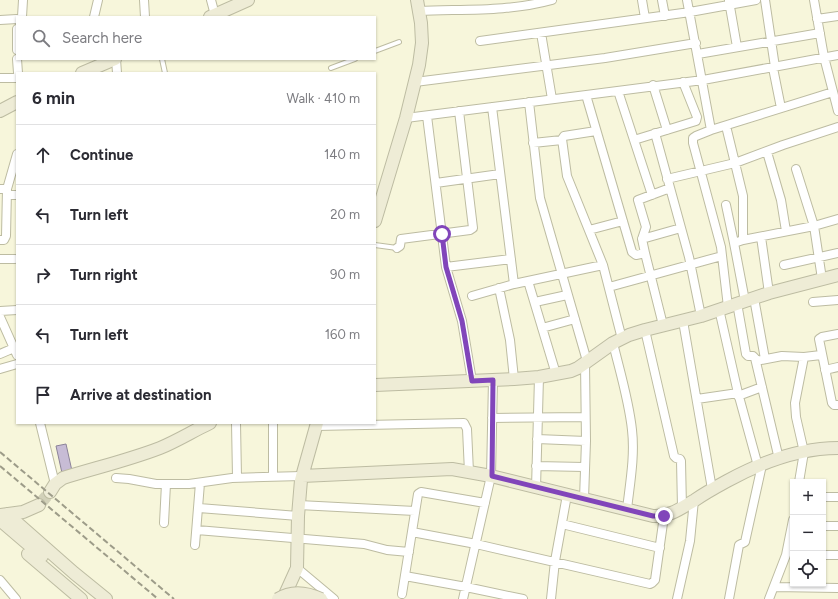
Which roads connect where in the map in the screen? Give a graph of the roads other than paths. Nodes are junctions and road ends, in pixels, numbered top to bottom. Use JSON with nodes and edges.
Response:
{"nodes":[{"id":1,"x":23,"y":0,"type":"edge"},
{"id":2,"x":98,"y":0,"type":"edge"},
{"id":3,"x":144,"y":0,"type":"edge"},
{"id":4,"x":210,"y":0,"type":"edge"},
{"id":5,"x":248,"y":0,"type":"edge"},
{"id":6,"x":477,"y":0,"type":"edge"},
{"id":7,"x":552,"y":0,"type":"edge"},
{"id":8,"x":642,"y":0,"type":"edge"},
{"id":9,"x":662,"y":0,"type":"edge"},
{"id":10,"x":687,"y":0,"type":"edge"},
{"id":11,"x":756,"y":0,"type":"edge"},
{"id":12,"x":765,"y":0,"type":"edge"},
{"id":13,"x":814,"y":0,"type":"edge"},
{"id":14,"x":729,"y":2,"type":"edge"},
{"id":15,"x":418,"y":5,"type":"edge"},
{"id":16,"x":477,"y":9,"type":"junction"},
{"id":17,"x":690,"y":12,"type":"junction"},
{"id":18,"x":22,"y":16,"type":"edge"},
{"id":19,"x":94,"y":16,"type":"edge"},
{"id":20,"x":145,"y":16,"type":"edge"},
{"id":21,"x":212,"y":16,"type":"edge"},
{"id":22,"x":665,"y":16,"type":"junction"},
{"id":23,"x":838,"y":16,"type":"edge"},
{"id":24,"x":645,"y":18,"type":"junction"},
{"id":25,"x":16,"y":19,"type":"edge"},
{"id":26,"x":817,"y":19,"type":"junction"},
{"id":27,"x":0,"y":20,"type":"edge"},
{"id":28,"x":541,"y":33,"type":"junction"},
{"id":29,"x":820,"y":33,"type":"junction"},
{"id":30,"x":480,"y":41,"type":"dead end"},
{"id":31,"x":771,"y":41,"type":"junction"},
{"id":32,"x":399,"y":42,"type":"dead end"},
{"id":33,"x":696,"y":43,"type":"junction"},
{"id":34,"x":737,"y":47,"type":"junction"},
{"id":35,"x":376,"y":51,"type":"edge"},
{"id":36,"x":698,"y":54,"type":"junction"},
{"id":37,"x":838,"y":56,"type":"edge"},
{"id":38,"x":824,"y":57,"type":"junction"},
{"id":39,"x":17,"y":60,"type":"edge"},
{"id":40,"x":162,"y":60,"type":"edge"},
{"id":41,"x":352,"y":60,"type":"edge"},
{"id":42,"x":105,"y":63,"type":"edge"},
{"id":43,"x":547,"y":65,"type":"junction"},
{"id":44,"x":331,"y":68,"type":"dead end"},
{"id":45,"x":774,"y":68,"type":"junction"},
{"id":46,"x":18,"y":72,"type":"edge"},
{"id":47,"x":84,"y":72,"type":"edge"},
{"id":48,"x":116,"y":72,"type":"edge"},
{"id":49,"x":165,"y":72,"type":"edge"},
{"id":50,"x":0,"y":78,"type":"edge"},
{"id":51,"x":16,"y":78,"type":"edge"},
{"id":52,"x":703,"y":80,"type":"junction"},
{"id":53,"x":415,"y":82,"type":"junction"},
{"id":54,"x":683,"y":82,"type":"junction"},
{"id":55,"x":653,"y":85,"type":"junction"},
{"id":56,"x":618,"y":91,"type":"junction"},
{"id":57,"x":833,"y":92,"type":"junction"},
{"id":58,"x":586,"y":95,"type":"junction"},
{"id":59,"x":552,"y":99,"type":"junction"},
{"id":60,"x":529,"y":102,"type":"junction"},
{"id":61,"x":16,"y":103,"type":"edge"},
{"id":62,"x":492,"y":107,"type":"junction"},
{"id":63,"x":781,"y":108,"type":"junction"},
{"id":64,"x":0,"y":111,"type":"edge"},
{"id":65,"x":459,"y":111,"type":"junction"},
{"id":66,"x":838,"y":111,"type":"edge"},
{"id":67,"x":427,"y":116,"type":"junction"},
{"id":68,"x":406,"y":118,"type":"junction"},
{"id":69,"x":726,"y":126,"type":"junction"},
{"id":70,"x":838,"y":127,"type":"edge"},
{"id":71,"x":667,"y":130,"type":"junction"},
{"id":72,"x":711,"y":130,"type":"junction"},
{"id":73,"x":596,"y":131,"type":"junction"},
{"id":74,"x":655,"y":133,"type":"junction"},
{"id":75,"x":562,"y":140,"type":"junction"},
{"id":76,"x":634,"y":140,"type":"junction"},
{"id":77,"x":533,"y":143,"type":"junction"},
{"id":78,"x":767,"y":152,"type":"junction"},
{"id":79,"x":16,"y":157,"type":"edge"},
{"id":80,"x":735,"y":163,"type":"junction"},
{"id":81,"x":796,"y":169,"type":"dead end"},
{"id":82,"x":700,"y":171,"type":"junction"},
{"id":83,"x":500,"y":174,"type":"junction"},
{"id":84,"x":468,"y":178,"type":"junction"},
{"id":85,"x":667,"y":178,"type":"junction"},
{"id":86,"x":436,"y":183,"type":"junction"},
{"id":87,"x":670,"y":188,"type":"junction"},
{"id":88,"x":5,"y":191,"type":"edge"},
{"id":89,"x":652,"y":194,"type":"junction"},
{"id":90,"x":16,"y":195,"type":"edge"},
{"id":91,"x":726,"y":206,"type":"dead end"},
{"id":92,"x":376,"y":218,"type":"edge"},
{"id":93,"x":838,"y":219,"type":"edge"},
{"id":94,"x":623,"y":221,"type":"junction"},
{"id":95,"x":814,"y":226,"type":"junction"},
{"id":96,"x":681,"y":228,"type":"junction"},
{"id":97,"x":589,"y":230,"type":"junction"},
{"id":98,"x":786,"y":232,"type":"junction"},
{"id":99,"x":442,"y":234,"type":"junction"},
{"id":100,"x":761,"y":236,"type":"junction"},
{"id":101,"x":0,"y":240,"type":"edge"},
{"id":102,"x":642,"y":240,"type":"junction"},
{"id":103,"x":743,"y":240,"type":"junction"},
{"id":104,"x":734,"y":243,"type":"junction"},
{"id":105,"x":376,"y":245,"type":"edge"},
{"id":106,"x":397,"y":248,"type":"joint"},
{"id":107,"x":645,"y":253,"type":"junction"},
{"id":108,"x":838,"y":253,"type":"edge"},
{"id":109,"x":722,"y":256,"type":"junction"},
{"id":110,"x":818,"y":257,"type":"junction"},
{"id":111,"x":0,"y":259,"type":"edge"},
{"id":112,"x":15,"y":259,"type":"dead end"},
{"id":113,"x":511,"y":259,"type":"junction"},
{"id":114,"x":690,"y":264,"type":"junction"},
{"id":115,"x":603,"y":265,"type":"junction"},
{"id":116,"x":784,"y":265,"type":"dead end"},
{"id":117,"x":446,"y":267,"type":"junction"},
{"id":118,"x":561,"y":274,"type":"junction"},
{"id":119,"x":838,"y":275,"type":"edge"},
{"id":120,"x":651,"y":276,"type":"junction"},
{"id":121,"x":822,"y":278,"type":"junction"},
{"id":122,"x":528,"y":280,"type":"junction"},
{"id":123,"x":514,"y":284,"type":"junction"},
{"id":124,"x":609,"y":287,"type":"junction"},
{"id":125,"x":500,"y":288,"type":"junction"},
{"id":126,"x":769,"y":293,"type":"junction"},
{"id":127,"x":567,"y":294,"type":"junction"},
{"id":128,"x":472,"y":296,"type":"dead end"},
{"id":129,"x":838,"y":300,"type":"edge"},
{"id":130,"x":535,"y":302,"type":"junction"},
{"id":131,"x":813,"y":302,"type":"dead end"},
{"id":132,"x":737,"y":304,"type":"junction"},
{"id":133,"x":16,"y":310,"type":"edge"},
{"id":134,"x":0,"y":311,"type":"edge"},
{"id":135,"x":701,"y":316,"type":"junction"},
{"id":136,"x":0,"y":317,"type":"edge"},
{"id":137,"x":575,"y":320,"type":"junction"},
{"id":138,"x":683,"y":321,"type":"junction"},
{"id":139,"x":663,"y":325,"type":"junction"},
{"id":140,"x":542,"y":328,"type":"junction"},
{"id":141,"x":645,"y":330,"type":"junction"},
{"id":142,"x":4,"y":334,"type":"edge"},
{"id":143,"x":838,"y":334,"type":"edge"},
{"id":144,"x":617,"y":341,"type":"junction"},
{"id":145,"x":16,"y":352,"type":"edge"},
{"id":146,"x":0,"y":354,"type":"edge"},
{"id":147,"x":821,"y":355,"type":"junction"},
{"id":148,"x":804,"y":357,"type":"junction"},
{"id":149,"x":766,"y":359,"type":"junction"},
{"id":150,"x":756,"y":361,"type":"junction"},
{"id":151,"x":586,"y":362,"type":"junction"},
{"id":152,"x":16,"y":364,"type":"edge"},
{"id":153,"x":838,"y":367,"type":"edge"},
{"id":154,"x":0,"y":369,"type":"edge"},
{"id":155,"x":825,"y":370,"type":"junction"},
{"id":156,"x":556,"y":374,"type":"junction"},
{"id":157,"x":539,"y":377,"type":"junction"},
{"id":158,"x":514,"y":379,"type":"junction"},
{"id":159,"x":493,"y":380,"type":"junction"},
{"id":160,"x":472,"y":381,"type":"junction"},
{"id":161,"x":376,"y":385,"type":"edge"},
{"id":162,"x":762,"y":387,"type":"junction"},
{"id":163,"x":738,"y":395,"type":"junction"},
{"id":164,"x":697,"y":399,"type":"junction"},
{"id":165,"x":838,"y":404,"type":"edge"},
{"id":166,"x":585,"y":417,"type":"junction"},
{"id":167,"x":492,"y":418,"type":"junction"},
{"id":168,"x":537,"y":418,"type":"junction"},
{"id":169,"x":40,"y":424,"type":"edge"},
{"id":170,"x":208,"y":424,"type":"edge"},
{"id":171,"x":236,"y":424,"type":"edge"},
{"id":172,"x":274,"y":424,"type":"edge"},
{"id":173,"x":317,"y":424,"type":"edge"},
{"id":174,"x":376,"y":424,"type":"edge"},
{"id":175,"x":537,"y":439,"type":"junction"},
{"id":176,"x":586,"y":441,"type":"junction"},
{"id":177,"x":838,"y":448,"type":"edge"},
{"id":178,"x":804,"y":452,"type":"junction"},
{"id":179,"x":779,"y":459,"type":"junction"},
{"id":180,"x":536,"y":466,"type":"junction"},
{"id":181,"x":760,"y":466,"type":"junction"},
{"id":182,"x":584,"y":467,"type":"junction"},
{"id":183,"x":469,"y":472,"type":"junction"},
{"id":184,"x":273,"y":476,"type":"junction"},
{"id":185,"x":302,"y":476,"type":"junction"},
{"id":186,"x":492,"y":476,"type":"junction"},
{"id":187,"x":237,"y":477,"type":"junction"},
{"id":188,"x":116,"y":478,"type":"dead end"},
{"id":189,"x":800,"y":479,"type":"edge"},
{"id":190,"x":200,"y":483,"type":"junction"},
{"id":191,"x":166,"y":484,"type":"junction"},
{"id":192,"x":52,"y":488,"type":"joint"},
{"id":193,"x":536,"y":488,"type":"junction"},
{"id":194,"x":712,"y":489,"type":"junction"},
{"id":195,"x":567,"y":495,"type":"junction"},
{"id":196,"x":826,"y":497,"type":"edge"},
{"id":197,"x":838,"y":497,"type":"edge"},
{"id":198,"x":584,"y":499,"type":"junction"},
{"id":199,"x":694,"y":500,"type":"junction"},
{"id":200,"x":485,"y":504,"type":"junction"},
{"id":201,"x":39,"y":505,"type":"tunnel mouth"},
{"id":202,"x":199,"y":508,"type":"junction"},
{"id":203,"x":682,"y":508,"type":"junction"},
{"id":204,"x":627,"y":509,"type":"junction"},
{"id":205,"x":299,"y":510,"type":"junction"},
{"id":206,"x":415,"y":511,"type":"junction"},
{"id":207,"x":664,"y":516,"type":"junction"},
{"id":208,"x":2,"y":517,"type":"edge"},
{"id":209,"x":164,"y":523,"type":"dead end"},
{"id":210,"x":562,"y":524,"type":"junction"},
{"id":211,"x":826,"y":526,"type":"edge"},
{"id":212,"x":838,"y":526,"type":"edge"},
{"id":213,"x":0,"y":530,"type":"edge"},
{"id":214,"x":197,"y":530,"type":"junction"},
{"id":215,"x":412,"y":532,"type":"junction"},
{"id":216,"x":298,"y":538,"type":"junction"},
{"id":217,"x":476,"y":544,"type":"junction"},
{"id":218,"x":195,"y":545,"type":"dead end"},
{"id":219,"x":660,"y":548,"type":"junction"},
{"id":220,"x":409,"y":552,"type":"junction"},
{"id":221,"x":838,"y":554,"type":"edge"},
{"id":222,"x":789,"y":555,"type":"edge"},
{"id":223,"x":826,"y":555,"type":"edge"},
{"id":224,"x":556,"y":561,"type":"junction"},
{"id":225,"x":297,"y":568,"type":"junction"},
{"id":226,"x":71,"y":576,"type":"junction"},
{"id":227,"x":405,"y":576,"type":"junction"},
{"id":228,"x":0,"y":580,"type":"edge"},
{"id":229,"x":774,"y":586,"type":"junction"},
{"id":230,"x":466,"y":587,"type":"junction"},
{"id":231,"x":838,"y":588,"type":"edge"},
{"id":232,"x":402,"y":594,"type":"dead end"},
{"id":233,"x":16,"y":599,"type":"edge"},
{"id":234,"x":81,"y":599,"type":"edge"},
{"id":235,"x":94,"y":599,"type":"edge"},
{"id":236,"x":106,"y":599,"type":"edge"},
{"id":237,"x":278,"y":599,"type":"edge"},
{"id":238,"x":283,"y":599,"type":"edge"},
{"id":239,"x":321,"y":599,"type":"edge"},
{"id":240,"x":334,"y":599,"type":"edge"},
{"id":241,"x":463,"y":599,"type":"edge"},
{"id":242,"x":523,"y":599,"type":"edge"},
{"id":243,"x":551,"y":599,"type":"edge"},
{"id":244,"x":677,"y":599,"type":"edge"},
{"id":245,"x":729,"y":599,"type":"edge"},
{"id":246,"x":769,"y":599,"type":"edge"}],
"edges":[{"from":1,"to":18,"type":"street"},
{"from":2,"to":19,"type":"street"},
{"from":3,"to":20,"type":"street"},
{"from":4,"to":21,"type":"street"},
{"from":5,"to":21,"type":"street"},
{"from":6,"to":16,"type":"street"},
{"from":7,"to":16,"type":"street"},
{"from":8,"to":24,"type":"street"},
{"from":9,"to":22,"type":"street"},
{"from":10,"to":17,"type":"street"},
{"from":11,"to":14,"type":"street"},
{"from":12,"to":31,"type":"street"},
{"from":13,"to":26,"type":"street"},
{"from":14,"to":17,"type":"street"},
{"from":14,"to":34,"type":"street"},
{"from":15,"to":16,"type":"street"},
{"from":15,"to":53,"type":"street"},
{"from":17,"to":22,"type":"street"},
{"from":17,"to":33,"type":"street"},
{"from":22,"to":24,"type":"street"},
{"from":23,"to":26,"type":"street"},
{"from":24,"to":28,"type":"street"},
{"from":25,"to":27,"type":"street"},
{"from":26,"to":29,"type":"street"},
{"from":28,"to":30,"type":"street"},
{"from":28,"to":43,"type":"street"},
{"from":29,"to":31,"type":"street"},
{"from":29,"to":38,"type":"street"},
{"from":31,"to":34,"type":"street"},
{"from":31,"to":45,"type":"street"},
{"from":32,"to":35,"type":"lane"},
{"from":33,"to":36,"type":"street"},
{"from":33,"to":43,"type":"street"},
{"from":34,"to":36,"type":"street"},
{"from":36,"to":52,"type":"street"},
{"from":37,"to":38,"type":"street"},
{"from":38,"to":45,"type":"street"},
{"from":38,"to":57,"type":"street"},
{"from":39,"to":46,"type":"street"},
{"from":40,"to":49,"type":"lane"},
{"from":41,"to":44,"type":"lane"},
{"from":42,"to":47,"type":"street"},
{"from":42,"to":48,"type":"street"},
{"from":43,"to":53,"type":"street"},
{"from":43,"to":59,"type":"street"},
{"from":45,"to":52,"type":"street"},
{"from":45,"to":63,"type":"street"},
{"from":50,"to":51,"type":"street"},
{"from":52,"to":54,"type":"street"},
{"from":52,"to":72,"type":"street"},
{"from":53,"to":68,"type":"street"},
{"from":54,"to":55,"type":"street"},
{"from":54,"to":71,"type":"street"},
{"from":55,"to":56,"type":"street"},
{"from":55,"to":71,"type":"street"},
{"from":56,"to":58,"type":"street"},
{"from":56,"to":76,"type":"street"},
{"from":57,"to":63,"type":"street"},
{"from":57,"to":66,"type":"street"},
{"from":58,"to":59,"type":"street"},
{"from":58,"to":73,"type":"street"},
{"from":59,"to":60,"type":"street"},
{"from":60,"to":62,"type":"street"},
{"from":60,"to":77,"type":"street"},
{"from":61,"to":64,"type":"street"},
{"from":62,"to":65,"type":"street"},
{"from":62,"to":83,"type":"street"},
{"from":63,"to":69,"type":"street"},
{"from":65,"to":67,"type":"street"},
{"from":65,"to":84,"type":"street"},
{"from":67,"to":68,"type":"street"},
{"from":67,"to":86,"type":"street"},
{"from":68,"to":92,"type":"street"},
{"from":69,"to":72,"type":"street"},
{"from":69,"to":80,"type":"street"},
{"from":70,"to":78,"type":"street"},
{"from":71,"to":74,"type":"street"},
{"from":72,"to":82,"type":"street"},
{"from":73,"to":75,"type":"street"},
{"from":73,"to":94,"type":"street"},
{"from":74,"to":76,"type":"street"},
{"from":74,"to":85,"type":"street"},
{"from":75,"to":77,"type":"street"},
{"from":75,"to":97,"type":"street"},
{"from":76,"to":89,"type":"street"},
{"from":77,"to":118,"type":"street"},
{"from":78,"to":80,"type":"street"},
{"from":78,"to":98,"type":"street"},
{"from":79,"to":88,"type":"street"},
{"from":80,"to":82,"type":"street"},
{"from":80,"to":103,"type":"street"},
{"from":81,"to":95,"type":"street"},
{"from":82,"to":85,"type":"street"},
{"from":82,"to":109,"type":"street"},
{"from":83,"to":84,"type":"street"},
{"from":83,"to":113,"type":"street"},
{"from":84,"to":86,"type":"street"},
{"from":84,"to":99,"type":"street"},
{"from":85,"to":87,"type":"street"},
{"from":86,"to":99,"type":"street"},
{"from":87,"to":89,"type":"street"},
{"from":87,"to":96,"type":"street"},
{"from":88,"to":90,"type":"street"},
{"from":88,"to":101,"type":"street"},
{"from":89,"to":102,"type":"street"},
{"from":91,"to":104,"type":"street"},
{"from":93,"to":95,"type":"street"},
{"from":94,"to":97,"type":"street"},
{"from":94,"to":107,"type":"street"},
{"from":95,"to":98,"type":"street"},
{"from":95,"to":110,"type":"street"},
{"from":96,"to":102,"type":"street"},
{"from":96,"to":114,"type":"street"},
{"from":97,"to":115,"type":"street"},
{"from":98,"to":100,"type":"street"},
{"from":99,"to":106,"type":"street"},
{"from":99,"to":117,"type":"street"},
{"from":100,"to":103,"type":"street"},
{"from":100,"to":126,"type":"street"},
{"from":102,"to":107,"type":"street"},
{"from":103,"to":104,"type":"street"},
{"from":104,"to":132,"type":"street"},
{"from":105,"to":106,"type":"lane"},
{"from":107,"to":120,"type":"street"},
{"from":108,"to":110,"type":"street"},
{"from":109,"to":114,"type":"street"},
{"from":109,"to":132,"type":"street"},
{"from":110,"to":116,"type":"street"},
{"from":110,"to":121,"type":"street"},
{"from":111,"to":112,"type":"street"},
{"from":113,"to":117,"type":"street"},
{"from":113,"to":123,"type":"street"},
{"from":114,"to":120,"type":"street"},
{"from":114,"to":135,"type":"street"},
{"from":115,"to":118,"type":"street"},
{"from":115,"to":124,"type":"street"},
{"from":117,"to":160,"type":"street"},
{"from":118,"to":122,"type":"street"},
{"from":118,"to":127,"type":"street"},
{"from":119,"to":121,"type":"street"},
{"from":120,"to":124,"type":"street"},
{"from":120,"to":139,"type":"street"},
{"from":121,"to":126,"type":"street"},
{"from":122,"to":123,"type":"street"},
{"from":122,"to":130,"type":"street"},
{"from":123,"to":125,"type":"street"},
{"from":124,"to":144,"type":"street"},
{"from":125,"to":128,"type":"street"},
{"from":125,"to":158,"type":"street"},
{"from":126,"to":132,"type":"street"},
{"from":127,"to":130,"type":"street"},
{"from":127,"to":137,"type":"street"},
{"from":129,"to":131,"type":"street"},
{"from":130,"to":140,"type":"street"},
{"from":132,"to":135,"type":"street"},
{"from":132,"to":149,"type":"street"},
{"from":132,"to":150,"type":"street"},
{"from":132,"to":163,"type":"street"},
{"from":133,"to":134,"type":"street"},
{"from":135,"to":138,"type":"street"},
{"from":136,"to":142,"type":"street"},
{"from":137,"to":140,"type":"street"},
{"from":137,"to":151,"type":"street"},
{"from":138,"to":139,"type":"street"},
{"from":138,"to":164,"type":"street"},
{"from":139,"to":141,"type":"street"},
{"from":140,"to":156,"type":"street"},
{"from":141,"to":144,"type":"street"},
{"from":141,"to":203,"type":"street"},
{"from":142,"to":145,"type":"street"},
{"from":143,"to":147,"type":"street"},
{"from":144,"to":151,"type":"street"},
{"from":144,"to":204,"type":"street"},
{"from":145,"to":146,"type":"street"},
{"from":147,"to":148,"type":"street"},
{"from":147,"to":155,"type":"street"},
{"from":148,"to":149,"type":"street"},
{"from":148,"to":178,"type":"street"},
{"from":149,"to":150,"type":"street"},
{"from":150,"to":162,"type":"street"},
{"from":151,"to":156,"type":"street"},
{"from":151,"to":166,"type":"street"},
{"from":152,"to":154,"type":"street"},
{"from":153,"to":155,"type":"street"},
{"from":155,"to":165,"type":"street"},
{"from":156,"to":157,"type":"street"},
{"from":157,"to":158,"type":"street"},
{"from":157,"to":168,"type":"street"},
{"from":158,"to":159,"type":"street"},
{"from":159,"to":160,"type":"street"},
{"from":159,"to":167,"type":"street"},
{"from":160,"to":161,"type":"street"},
{"from":162,"to":163,"type":"street"},
{"from":162,"to":179,"type":"street"},
{"from":163,"to":164,"type":"street"},
{"from":163,"to":181,"type":"street"},
{"from":164,"to":194,"type":"street"},
{"from":166,"to":168,"type":"street"},
{"from":166,"to":176,"type":"street"},
{"from":167,"to":168,"type":"street"},
{"from":167,"to":186,"type":"street"},
{"from":168,"to":175,"type":"street"},
{"from":169,"to":192,"type":"street"},
{"from":170,"to":192,"type":"street"},
{"from":171,"to":187,"type":"street"},
{"from":172,"to":184,"type":"street"},
{"from":173,"to":185,"type":"street"},
{"from":174,"to":183,"type":"street"},
{"from":175,"to":176,"type":"street"},
{"from":175,"to":180,"type":"street"},
{"from":176,"to":182,"type":"street"},
{"from":177,"to":178,"type":"street"},
{"from":178,"to":179,"type":"street"},
{"from":178,"to":189,"type":"street"},
{"from":179,"to":181,"type":"street"},
{"from":180,"to":182,"type":"street"},
{"from":180,"to":193,"type":"street"},
{"from":181,"to":194,"type":"street"},
{"from":181,"to":245,"type":"street"},
{"from":182,"to":198,"type":"street"},
{"from":183,"to":185,"type":"street"},
{"from":183,"to":186,"type":"street"},
{"from":184,"to":185,"type":"street"},
{"from":184,"to":187,"type":"street"},
{"from":185,"to":205,"type":"street"},
{"from":186,"to":193,"type":"street"},
{"from":186,"to":200,"type":"street"},
{"from":187,"to":190,"type":"street"},
{"from":188,"to":191,"type":"street"},
{"from":190,"to":191,"type":"street"},
{"from":190,"to":202,"type":"street"},
{"from":191,"to":209,"type":"street"},
{"from":193,"to":195,"type":"street"},
{"from":194,"to":199,"type":"street"},
{"from":195,"to":198,"type":"street"},
{"from":195,"to":210,"type":"street"},
{"from":196,"to":197,"type":"street"},
{"from":198,"to":204,"type":"street"},
{"from":199,"to":203,"type":"street"},
{"from":199,"to":244,"type":"street"},
{"from":200,"to":206,"type":"street"},
{"from":200,"to":217,"type":"street"},
{"from":201,"to":208,"type":"street"},
{"from":202,"to":205,"type":"street"},
{"from":202,"to":214,"type":"street"},
{"from":203,"to":207,"type":"street"},
{"from":204,"to":207,"type":"street"},
{"from":205,"to":206,"type":"street"},
{"from":205,"to":216,"type":"street"},
{"from":206,"to":215,"type":"street"},
{"from":207,"to":219,"type":"street"},
{"from":208,"to":226,"type":"street"},
{"from":210,"to":219,"type":"street"},
{"from":210,"to":224,"type":"street"},
{"from":211,"to":212,"type":"street"},
{"from":213,"to":234,"type":"street"},
{"from":214,"to":216,"type":"street"},
{"from":214,"to":218,"type":"street"},
{"from":215,"to":217,"type":"street"},
{"from":215,"to":220,"type":"street"},
{"from":216,"to":220,"type":"street"},
{"from":216,"to":225,"type":"street"},
{"from":217,"to":224,"type":"street"},
{"from":217,"to":230,"type":"street"},
{"from":219,"to":224,"type":"street"},
{"from":220,"to":227,"type":"street"},
{"from":221,"to":223,"type":"street"},
{"from":222,"to":229,"type":"street"},
{"from":224,"to":243,"type":"street"},
{"from":225,"to":238,"type":"street"},
{"from":225,"to":240,"type":"street"},
{"from":226,"to":235,"type":"street"},
{"from":226,"to":236,"type":"street"},
{"from":227,"to":230,"type":"street"},
{"from":227,"to":232,"type":"street"},
{"from":228,"to":233,"type":"street"},
{"from":229,"to":231,"type":"street"},
{"from":229,"to":246,"type":"street"},
{"from":230,"to":241,"type":"street"},
{"from":230,"to":242,"type":"street"},
{"from":237,"to":239,"type":"street","bridge":true}]}
